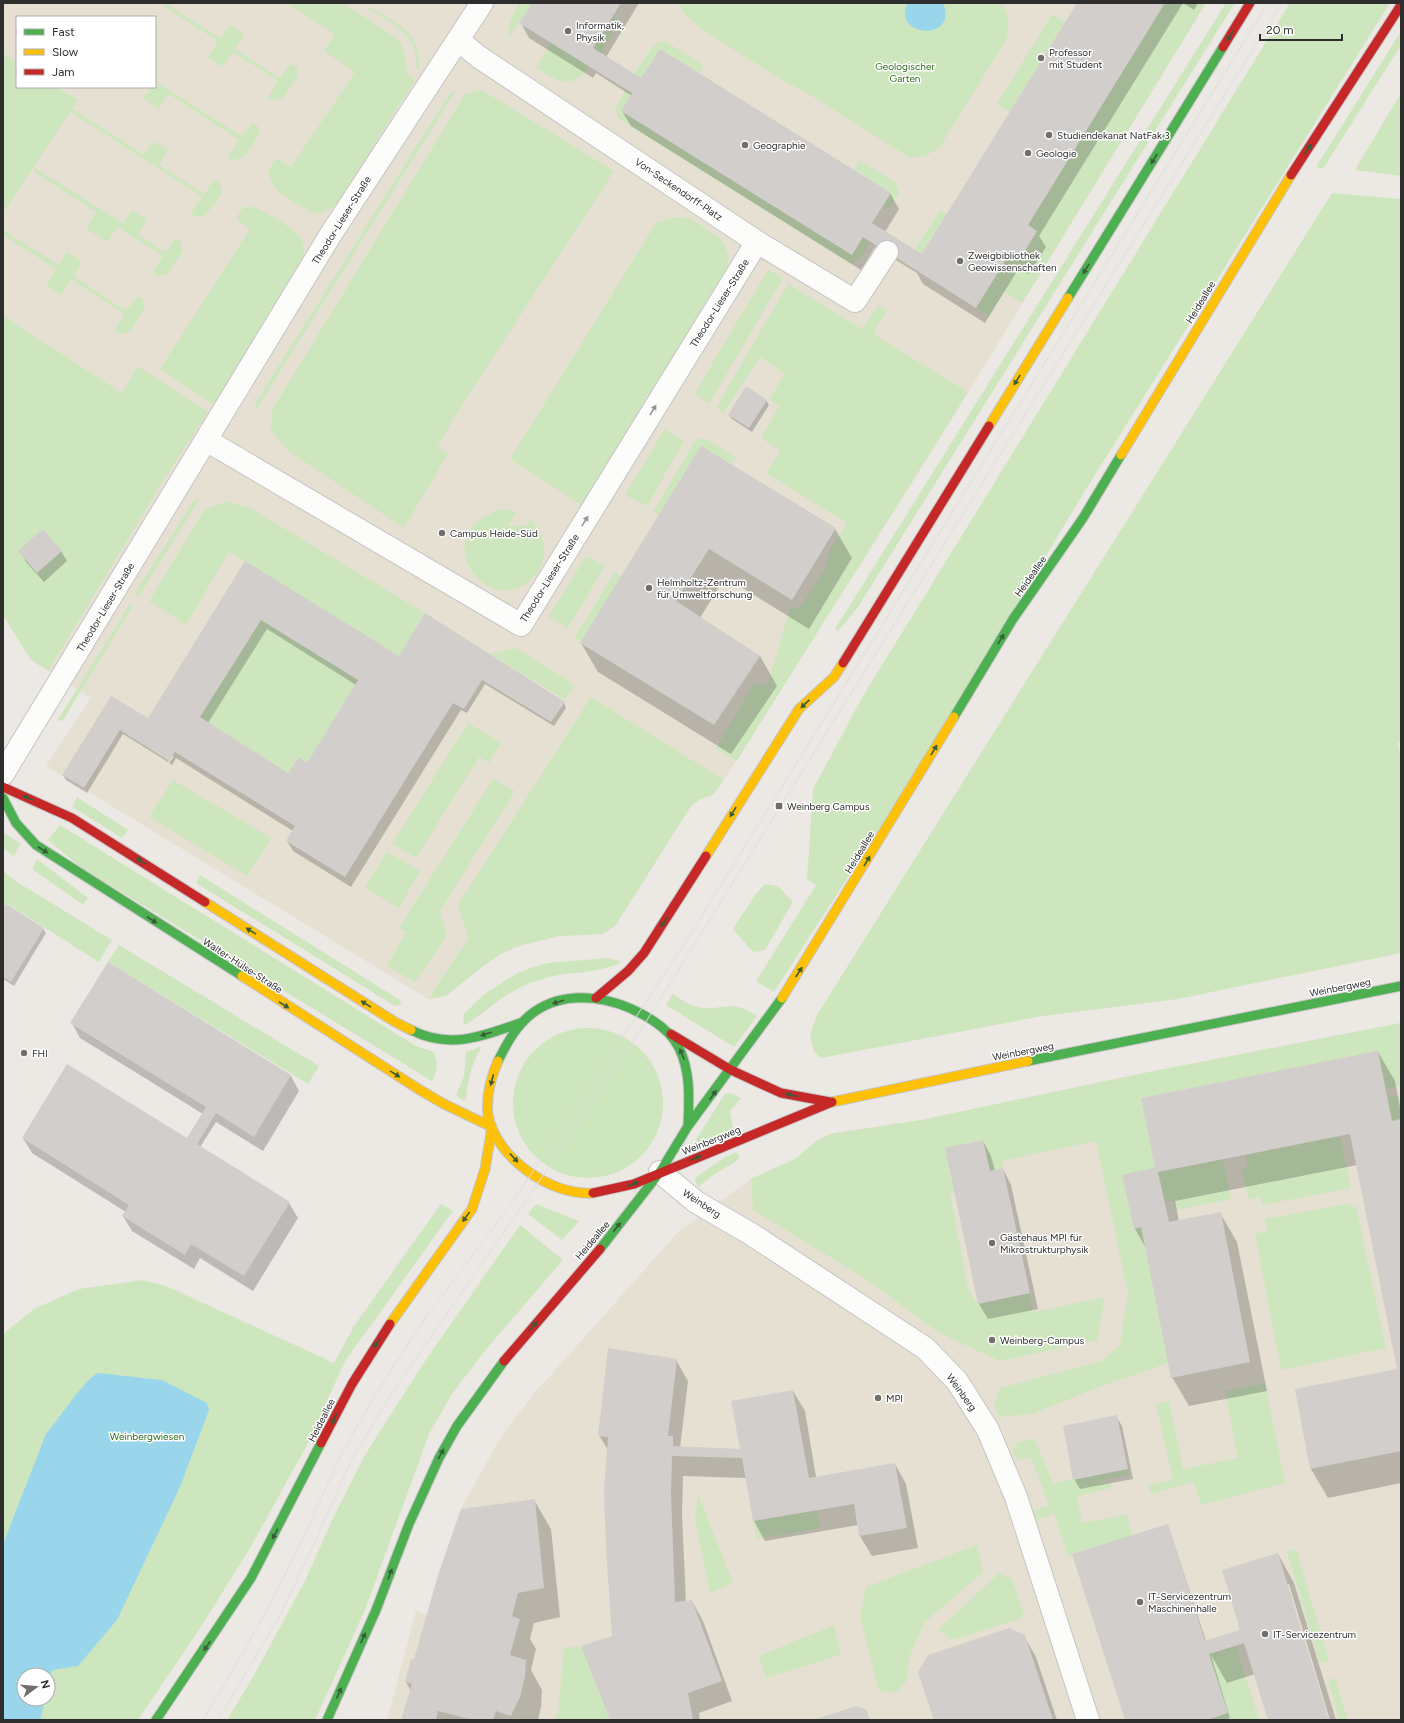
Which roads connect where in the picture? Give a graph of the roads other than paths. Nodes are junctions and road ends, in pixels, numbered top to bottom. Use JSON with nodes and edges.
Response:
{"nodes":[{"id":1,"x":482,"y":3,"type":"edge"},
{"id":2,"x":1250,"y":3,"type":"edge"},
{"id":3,"x":1401,"y":6,"type":"edge"},
{"id":4,"x":458,"y":40,"type":"junction"},
{"id":5,"x":757,"y":242,"type":"junction"},
{"id":6,"x":887,"y":252,"type":"dead end"},
{"id":7,"x":206,"y":440,"type":"junction"},
{"id":8,"x":3,"y":774,"type":"edge"},
{"id":9,"x":3,"y":787,"type":"edge"},
{"id":10,"x":3,"y":798,"type":"edge"},
{"id":11,"x":1401,"y":986,"type":"edge"},
{"id":12,"x":596,"y":998,"type":"junction"},
{"id":13,"x":523,"y":1022,"type":"junction"},
{"id":14,"x":670,"y":1033,"type":"junction"},
{"id":15,"x":732,"y":1070,"type":"junction"},
{"id":16,"x":830,"y":1102,"type":"junction"},
{"id":17,"x":688,"y":1126,"type":"junction"},
{"id":18,"x":492,"y":1127,"type":"junction"},
{"id":19,"x":660,"y":1172,"type":"junction"},
{"id":20,"x":156,"y":1720,"type":"edge"},
{"id":21,"x":327,"y":1720,"type":"edge"},
{"id":22,"x":1088,"y":1720,"type":"edge"}],
"edges":[{"from":1,"to":4,"type":"street","name":"Theodor-Lieser-Straße"},
{"from":2,"to":12,"type":"main road","one_way":true},
{"from":15,"to":3,"type":"main road","name":"Heideallee","one_way":true},
{"from":4,"to":5,"type":"street","name":"Von-Seckendorff-Platz"},
{"from":4,"to":7,"type":"street","name":"Theodor-Lieser-Straße"},
{"from":5,"to":6,"type":"street","name":"Von-Seckendorff-Platz"},
{"from":7,"to":5,"type":"street","name":"Theodor-Lieser-Straße","one_way":true},
{"from":7,"to":8,"type":"street","name":"Theodor-Lieser-Straße"},
{"from":13,"to":9,"type":"main road","one_way":true},
{"from":10,"to":18,"type":"main road","name":"Walter-Hülse-Straße","one_way":true},
{"from":11,"to":16,"type":"main road","name":"Weinbergweg"},
{"from":12,"to":13,"type":"main road","one_way":true},
{"from":12,"to":14,"type":"main road"},
{"from":13,"to":18,"type":"main road","one_way":true},
{"from":14,"to":15,"type":"main road"},
{"from":17,"to":14,"type":"main road","one_way":true},
{"from":16,"to":15,"type":"main road","one_way":true},
{"from":17,"to":15,"type":"main road","name":"Heideallee","one_way":true},
{"from":19,"to":16,"type":"main road","name":"Weinbergweg","one_way":true},
{"from":17,"to":19,"type":"main road","name":"Heideallee"},
{"from":18,"to":19,"type":"main road","name":"Weinbergweg","one_way":true},
{"from":18,"to":20,"type":"main road","name":"Heideallee","one_way":true},
{"from":21,"to":19,"type":"main road","name":"Heideallee","one_way":true},
{"from":19,"to":22,"type":"street","name":"Weinberg"}]}
